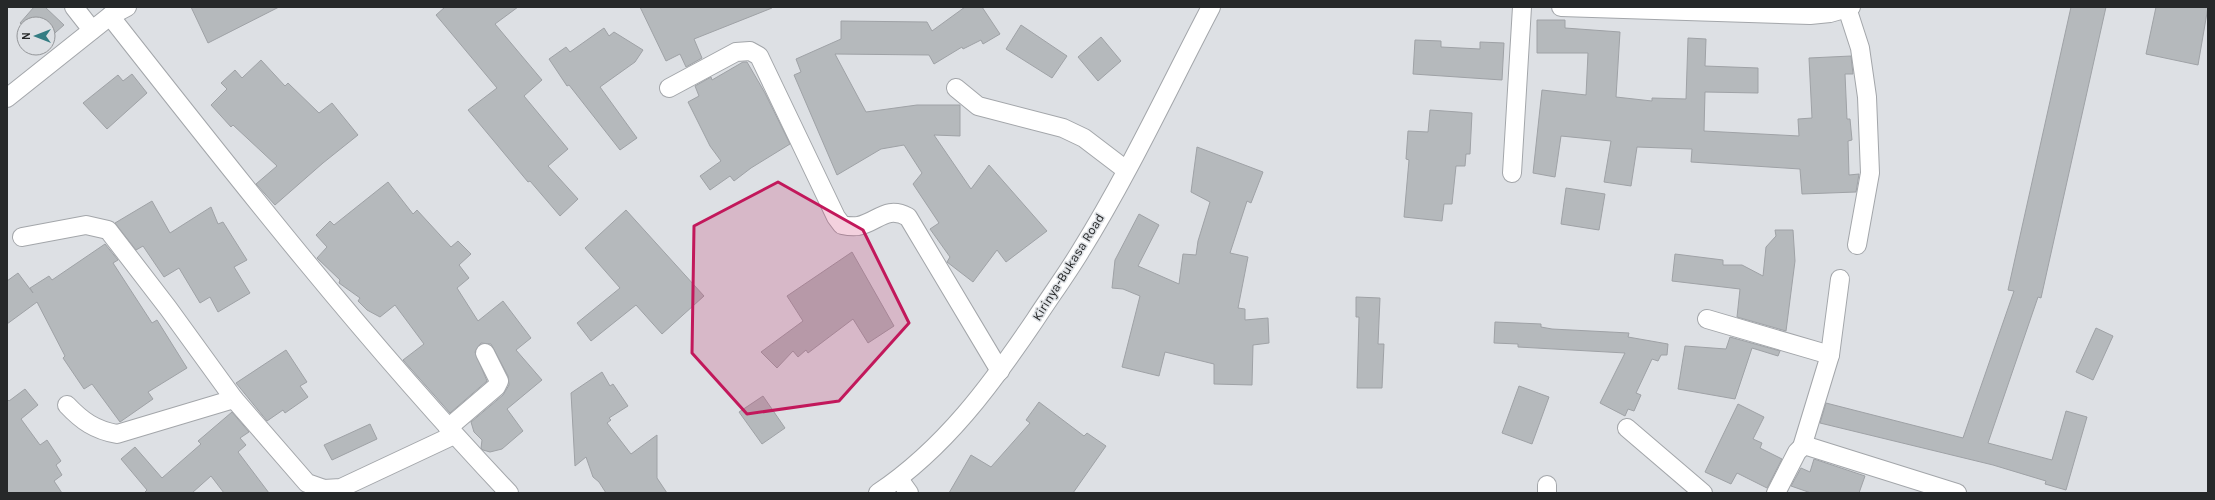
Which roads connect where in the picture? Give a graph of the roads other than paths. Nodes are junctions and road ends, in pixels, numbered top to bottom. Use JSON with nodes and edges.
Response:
{"nodes":[{"id":1,"x":74,"y":7,"type":"edge"},
{"id":2,"x":127,"y":7,"type":"edge"},
{"id":3,"x":1211,"y":7,"type":"edge"},
{"id":4,"x":1522,"y":7,"type":"edge"},
{"id":5,"x":1561,"y":7,"type":"edge"},
{"id":6,"x":1849,"y":8,"type":"edge"},
{"id":7,"x":110,"y":16,"type":"junction"},
{"id":8,"x":92,"y":30,"type":"junction"},
{"id":9,"x":669,"y":88,"type":"dead end"},
{"id":10,"x":956,"y":88,"type":"dead end"},
{"id":11,"x":7,"y":98,"type":"edge"},
{"id":12,"x":1126,"y":170,"type":"junction"},
{"id":13,"x":1512,"y":173,"type":"dead end"},
{"id":14,"x":22,"y":237,"type":"dead end"},
{"id":15,"x":1857,"y":245,"type":"dead end"},
{"id":16,"x":1840,"y":279,"type":"dead end"},
{"id":17,"x":1707,"y":319,"type":"dead end"},
{"id":18,"x":485,"y":353,"type":"dead end"},
{"id":19,"x":1830,"y":355,"type":"junction"},
{"id":20,"x":1000,"y":371,"type":"junction"},
{"id":21,"x":234,"y":399,"type":"junction"},
{"id":22,"x":67,"y":405,"type":"dead end"},
{"id":23,"x":1627,"y":428,"type":"dead end"},
{"id":24,"x":451,"y":432,"type":"junction"},
{"id":25,"x":1802,"y":447,"type":"junction"},
{"id":26,"x":904,"y":486,"type":"edge"},
{"id":27,"x":508,"y":493,"type":"edge"},
{"id":28,"x":878,"y":493,"type":"edge"},
{"id":29,"x":1703,"y":493,"type":"edge"},
{"id":30,"x":1776,"y":493,"type":"edge"},
{"id":31,"x":1958,"y":493,"type":"edge"}],
"edges":[{"from":1,"to":8,"type":"street"},
{"from":2,"to":7,"type":"street"},
{"from":3,"to":12,"type":"street","name":"Kirinya-Bukasa Road"},
{"from":4,"to":13,"type":"street"},
{"from":5,"to":6,"type":"street"},
{"from":6,"to":15,"type":"street"},
{"from":7,"to":8,"type":"street"},
{"from":7,"to":24,"type":"street"},
{"from":8,"to":11,"type":"street"},
{"from":9,"to":20,"type":"street"},
{"from":10,"to":12,"type":"street"},
{"from":12,"to":20,"type":"street","name":"Kirinya-Bukasa Road"},
{"from":14,"to":21,"type":"street"},
{"from":16,"to":19,"type":"street"},
{"from":17,"to":19,"type":"street"},
{"from":18,"to":24,"type":"street"},
{"from":19,"to":25,"type":"street"},
{"from":20,"to":26,"type":"street","name":"Kirinya-Bukasa Road"},
{"from":21,"to":22,"type":"street"},
{"from":21,"to":24,"type":"street"},
{"from":23,"to":29,"type":"street"},
{"from":24,"to":27,"type":"street"},
{"from":25,"to":30,"type":"street"},
{"from":25,"to":31,"type":"street"},
{"from":26,"to":28,"type":"street","name":"Kirinya-Bukasa Road"}]}
